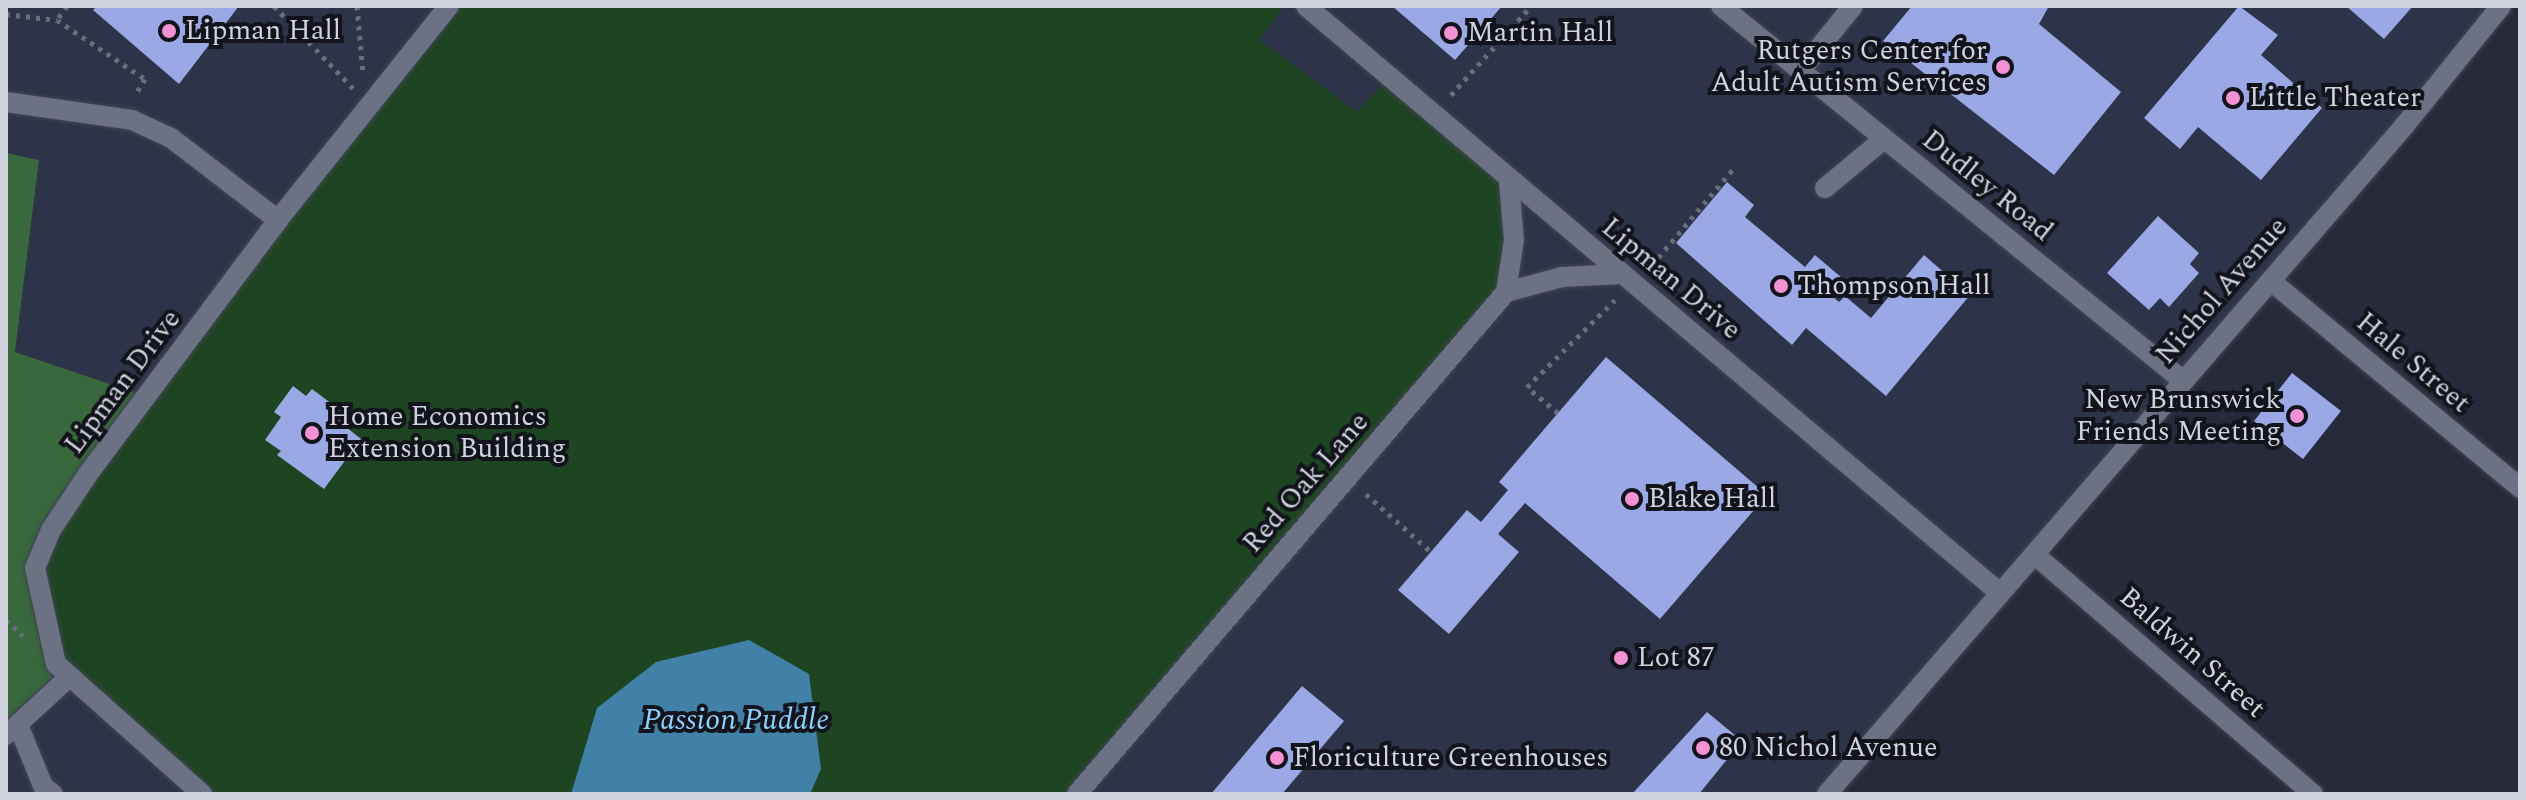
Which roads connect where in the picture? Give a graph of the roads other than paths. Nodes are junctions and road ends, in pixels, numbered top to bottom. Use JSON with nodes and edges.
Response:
{"nodes":[{"id":1,"x":449,"y":6,"type":"edge"},
{"id":2,"x":1306,"y":6,"type":"edge"},
{"id":3,"x":1721,"y":6,"type":"edge"},
{"id":4,"x":1853,"y":6,"type":"edge"},
{"id":5,"x":2501,"y":6,"type":"edge"},
{"id":6,"x":1801,"y":70,"type":"junction"},
{"id":7,"x":6,"y":102,"type":"edge"},
{"id":8,"x":1884,"y":139,"type":"junction"},
{"id":9,"x":1509,"y":183,"type":"junction"},
{"id":10,"x":1825,"y":188,"type":"dead end"},
{"id":11,"x":278,"y":220,"type":"junction"},
{"id":12,"x":1630,"y":272,"type":"junction"},
{"id":13,"x":2271,"y":281,"type":"junction"},
{"id":14,"x":1506,"y":292,"type":"junction"},
{"id":15,"x":2181,"y":379,"type":"junction"},
{"id":16,"x":2520,"y":488,"type":"edge"},
{"id":17,"x":2034,"y":554,"type":"junction"},
{"id":18,"x":2000,"y":593,"type":"junction"},
{"id":19,"x":69,"y":677,"type":"junction"},
{"id":20,"x":12,"y":731,"type":"edge"},
{"id":21,"x":53,"y":794,"type":"edge"},
{"id":22,"x":202,"y":794,"type":"edge"},
{"id":23,"x":1077,"y":794,"type":"edge"},
{"id":24,"x":1827,"y":794,"type":"edge"},
{"id":25,"x":2313,"y":794,"type":"edge"}],
"edges":[{"from":1,"to":11,"type":"street","name":"Lipman Drive"},
{"from":2,"to":9,"type":"street","name":"Lipman Drive"},
{"from":3,"to":6,"type":"street","name":"Dudley Road"},
{"from":4,"to":6,"type":"street"},
{"from":5,"to":13,"type":"street","name":"Nichol Avenue"},
{"from":6,"to":8,"type":"street","name":"Dudley Road"},
{"from":7,"to":11,"type":"street"},
{"from":8,"to":10,"type":"street"},
{"from":8,"to":15,"type":"street","name":"Dudley Road"},
{"from":9,"to":12,"type":"street","name":"Lipman Drive"},
{"from":9,"to":14,"type":"street"},
{"from":11,"to":19,"type":"street","name":"Lipman Drive"},
{"from":12,"to":14,"type":"street"},
{"from":12,"to":18,"type":"street","name":"Lipman Drive"},
{"from":13,"to":15,"type":"street","name":"Nichol Avenue"},
{"from":13,"to":16,"type":"street","name":"Hale Street"},
{"from":14,"to":23,"type":"street","name":"Red Oak Lane"},
{"from":15,"to":17,"type":"street","name":"Nichol Avenue"},
{"from":17,"to":18,"type":"street","name":"Nichol Avenue"},
{"from":17,"to":25,"type":"street","name":"Baldwin Street"},
{"from":18,"to":24,"type":"street","name":"Nichol Avenue"},
{"from":19,"to":20,"type":"street"},
{"from":19,"to":22,"type":"street","name":"Lipman Drive"},
{"from":20,"to":21,"type":"street"}]}
